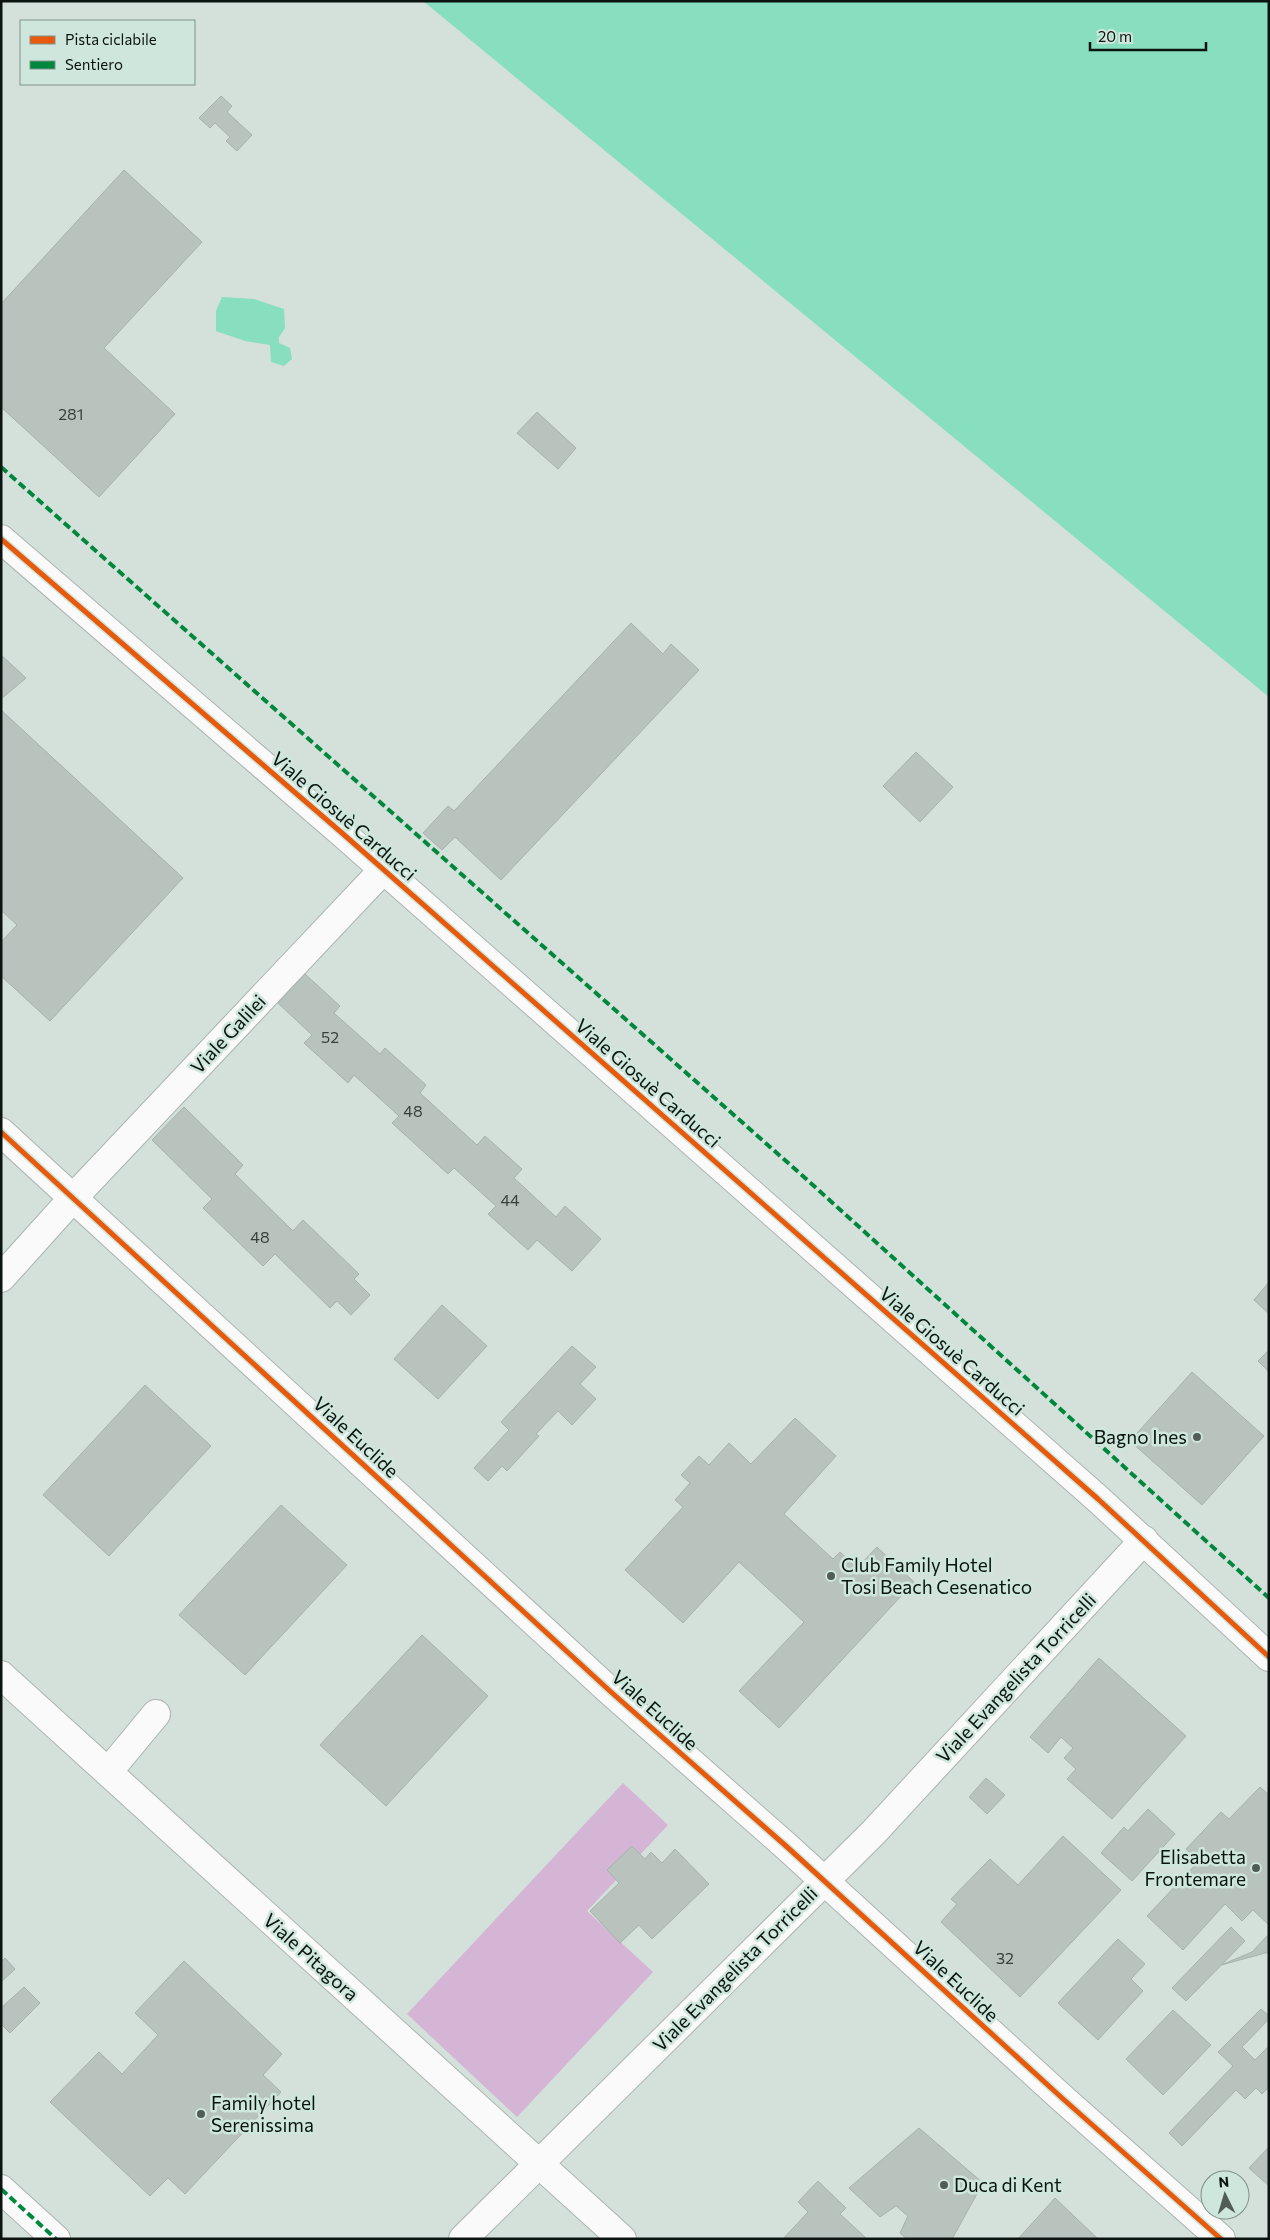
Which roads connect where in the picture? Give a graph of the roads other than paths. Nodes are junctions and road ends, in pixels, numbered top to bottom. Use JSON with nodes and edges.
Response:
{"nodes":[{"id":1,"x":1,"y":539,"type":"edge"},
{"id":2,"x":383,"y":870,"type":"junction"},
{"id":3,"x":1,"y":1132,"type":"edge"},
{"id":4,"x":74,"y":1198,"type":"junction"},
{"id":5,"x":1,"y":1278,"type":"edge"},
{"id":6,"x":1144,"y":1540,"type":"junction"},
{"id":7,"x":1269,"y":1657,"type":"edge"},
{"id":8,"x":1,"y":1675,"type":"edge"},
{"id":9,"x":156,"y":1714,"type":"dead end"},
{"id":10,"x":108,"y":1772,"type":"junction"},
{"id":11,"x":824,"y":1882,"type":"junction"},
{"id":12,"x":538,"y":2164,"type":"junction"},
{"id":13,"x":1,"y":2189,"type":"edge"},
{"id":14,"x":56,"y":2239,"type":"edge"},
{"id":15,"x":462,"y":2239,"type":"edge"},
{"id":16,"x":622,"y":2239,"type":"edge"},
{"id":17,"x":1221,"y":2239,"type":"edge"}],
"edges":[{"from":1,"to":2,"type":"street","name":"Viale Giosuè Carducci"},
{"from":2,"to":4,"type":"street","name":"Viale Galilei"},
{"from":2,"to":6,"type":"street","name":"Viale Giosuè Carducci"},
{"from":3,"to":4,"type":"street","name":"Viale Euclide"},
{"from":4,"to":5,"type":"street","name":"Viale Galilei"},
{"from":4,"to":11,"type":"street","name":"Viale Euclide"},
{"from":6,"to":7,"type":"street","name":"Viale Giosuè Carducci"},
{"from":6,"to":11,"type":"street","name":"Viale Evangelista Torricelli"},
{"from":8,"to":10,"type":"street","name":"Viale Pitagora"},
{"from":9,"to":10,"type":"street"},
{"from":10,"to":12,"type":"street","name":"Viale Pitagora"},
{"from":11,"to":12,"type":"street","name":"Viale Evangelista Torricelli"},
{"from":11,"to":17,"type":"street","name":"Viale Euclide"},
{"from":12,"to":15,"type":"street","name":"Viale Evangelista Torricelli"},
{"from":12,"to":16,"type":"street","name":"Viale Pitagora"},
{"from":13,"to":14,"type":"street"}]}
